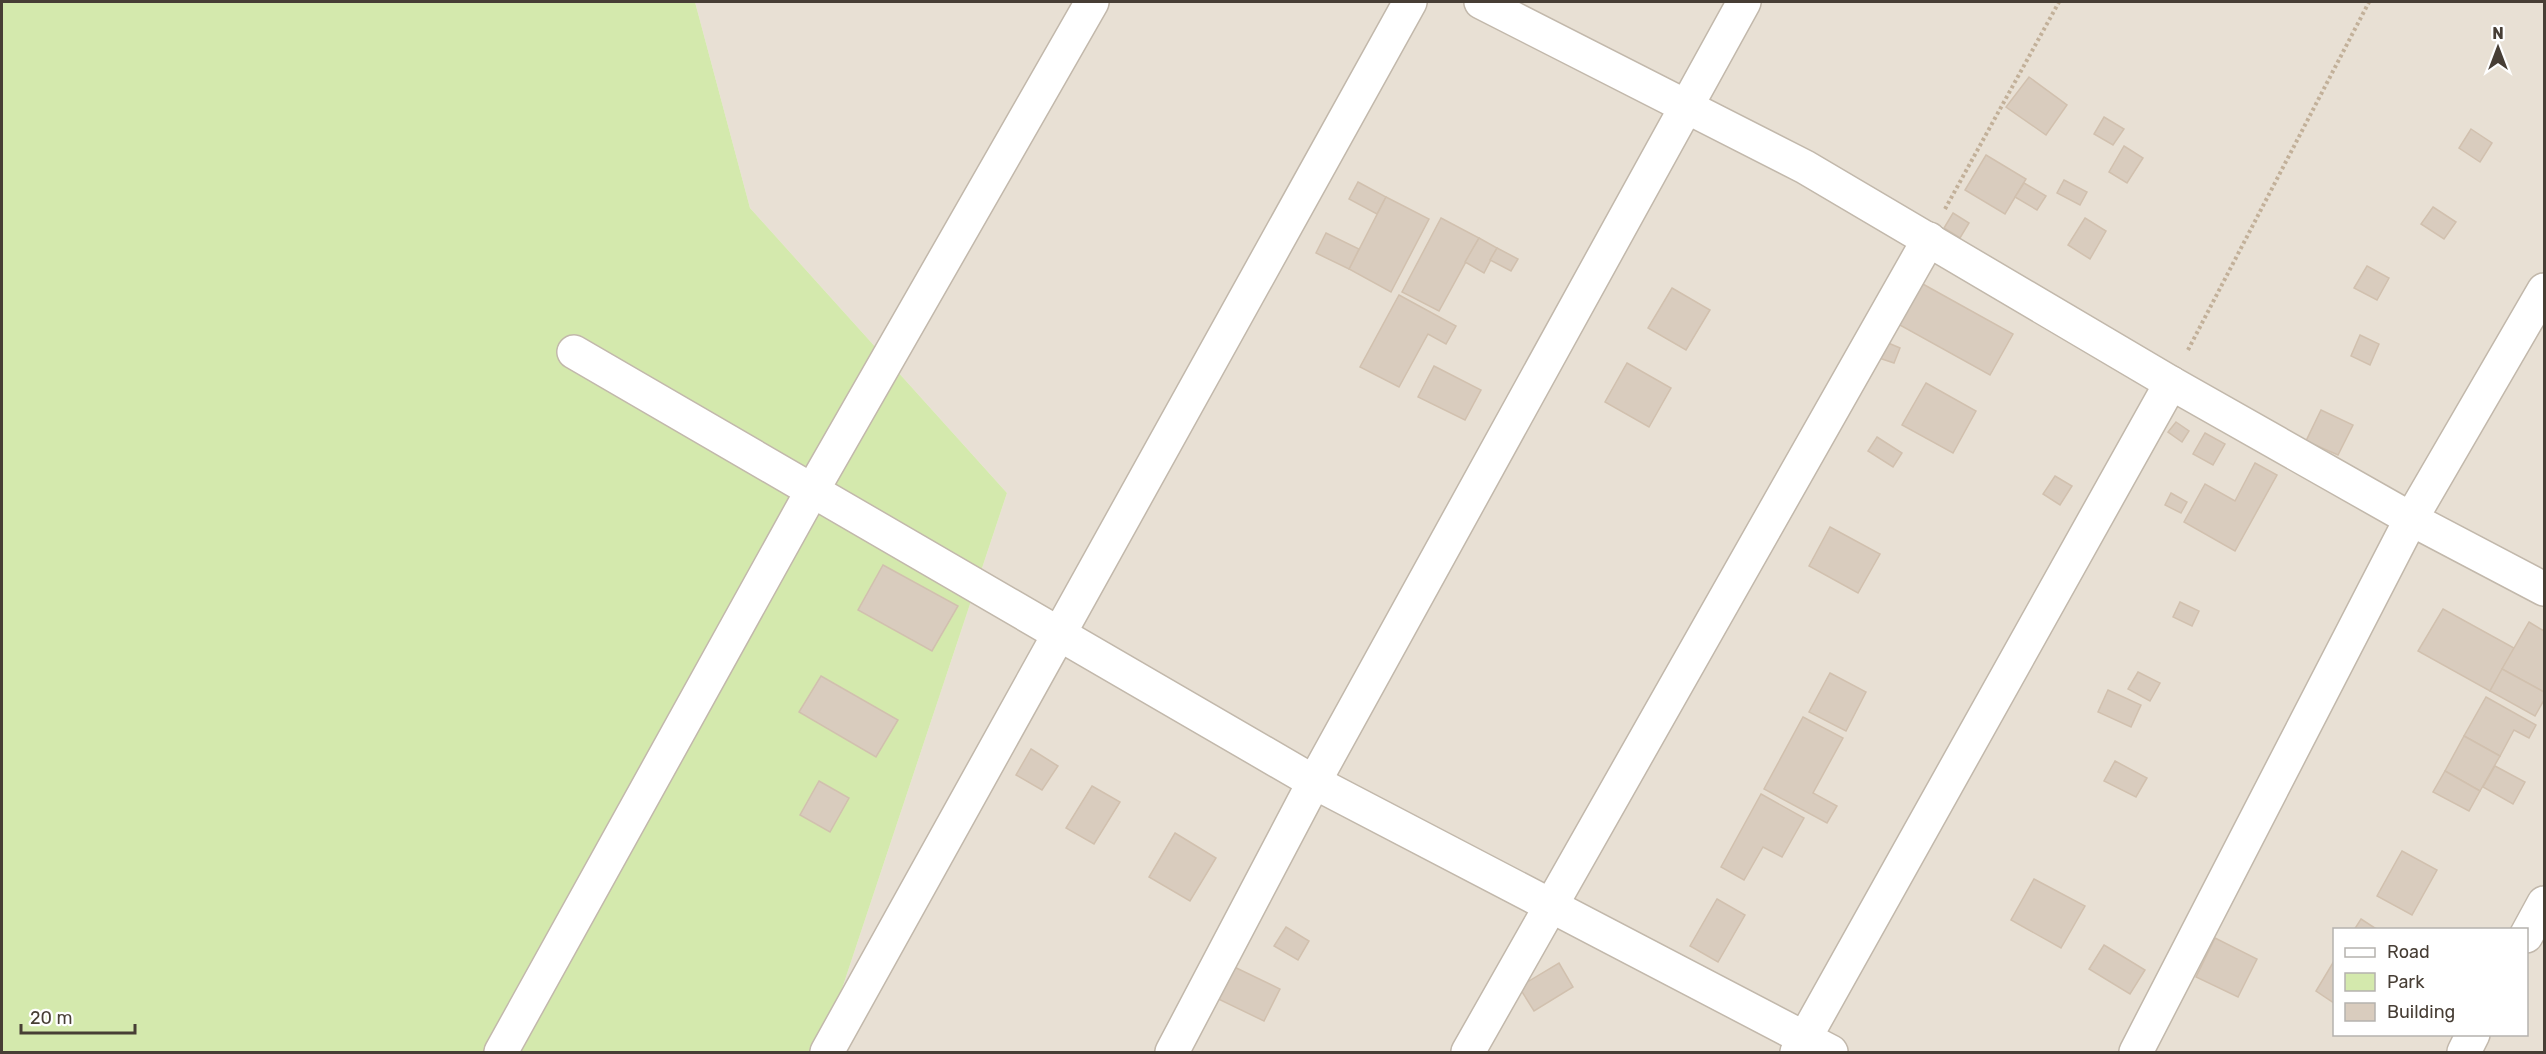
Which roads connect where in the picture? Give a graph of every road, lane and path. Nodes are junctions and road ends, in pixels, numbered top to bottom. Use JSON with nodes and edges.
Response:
{"nodes":[{"id":1,"x":1092,"y":2,"type":"edge"},
{"id":2,"x":1410,"y":2,"type":"edge"},
{"id":3,"x":1481,"y":2,"type":"edge"},
{"id":4,"x":1744,"y":2,"type":"edge"},
{"id":5,"x":2059,"y":2,"type":"edge"},
{"id":6,"x":2369,"y":2,"type":"edge"},
{"id":7,"x":1685,"y":106,"type":"junction"},
{"id":8,"x":1929,"y":239,"type":"junction"},
{"id":9,"x":2544,"y":290,"type":"edge"},
{"id":10,"x":574,"y":352,"type":"dead end"},
{"id":11,"x":2171,"y":383,"type":"junction"},
{"id":12,"x":812,"y":491,"type":"junction"},
{"id":13,"x":2411,"y":519,"type":"junction"},
{"id":14,"x":2544,"y":589,"type":"edge"},
{"id":15,"x":1059,"y":634,"type":"junction"},
{"id":16,"x":1314,"y":782,"type":"junction"},
{"id":17,"x":2544,"y":903,"type":"edge"},
{"id":18,"x":1551,"y":906,"type":"junction"},
{"id":19,"x":2528,"y":932,"type":"edge"},
{"id":20,"x":2472,"y":1036,"type":"edge"},
{"id":21,"x":1811,"y":1048,"type":"edge"},
{"id":22,"x":501,"y":1053,"type":"edge"},
{"id":23,"x":827,"y":1053,"type":"edge"},
{"id":24,"x":1172,"y":1053,"type":"edge"},
{"id":25,"x":1468,"y":1053,"type":"edge"},
{"id":26,"x":2136,"y":1053,"type":"edge"},
{"id":27,"x":2464,"y":1053,"type":"edge"}],
"edges":[{"from":1,"to":12,"type":"street"},
{"from":2,"to":15,"type":"street"},
{"from":3,"to":7,"type":"street"},
{"from":4,"to":7,"type":"street"},
{"from":5,"to":8,"type":"path"},
{"from":6,"to":11,"type":"path"},
{"from":7,"to":8,"type":"street"},
{"from":7,"to":16,"type":"street"},
{"from":8,"to":11,"type":"street"},
{"from":8,"to":18,"type":"street"},
{"from":9,"to":13,"type":"street"},
{"from":10,"to":12,"type":"street"},
{"from":11,"to":13,"type":"street"},
{"from":11,"to":21,"type":"street"},
{"from":12,"to":15,"type":"street"},
{"from":12,"to":22,"type":"street"},
{"from":13,"to":14,"type":"street"},
{"from":13,"to":26,"type":"street"},
{"from":15,"to":16,"type":"street"},
{"from":15,"to":23,"type":"street"},
{"from":16,"to":18,"type":"street"},
{"from":16,"to":24,"type":"street"},
{"from":17,"to":19,"type":"street"},
{"from":18,"to":21,"type":"street"},
{"from":18,"to":25,"type":"street"},
{"from":20,"to":27,"type":"street"}]}
